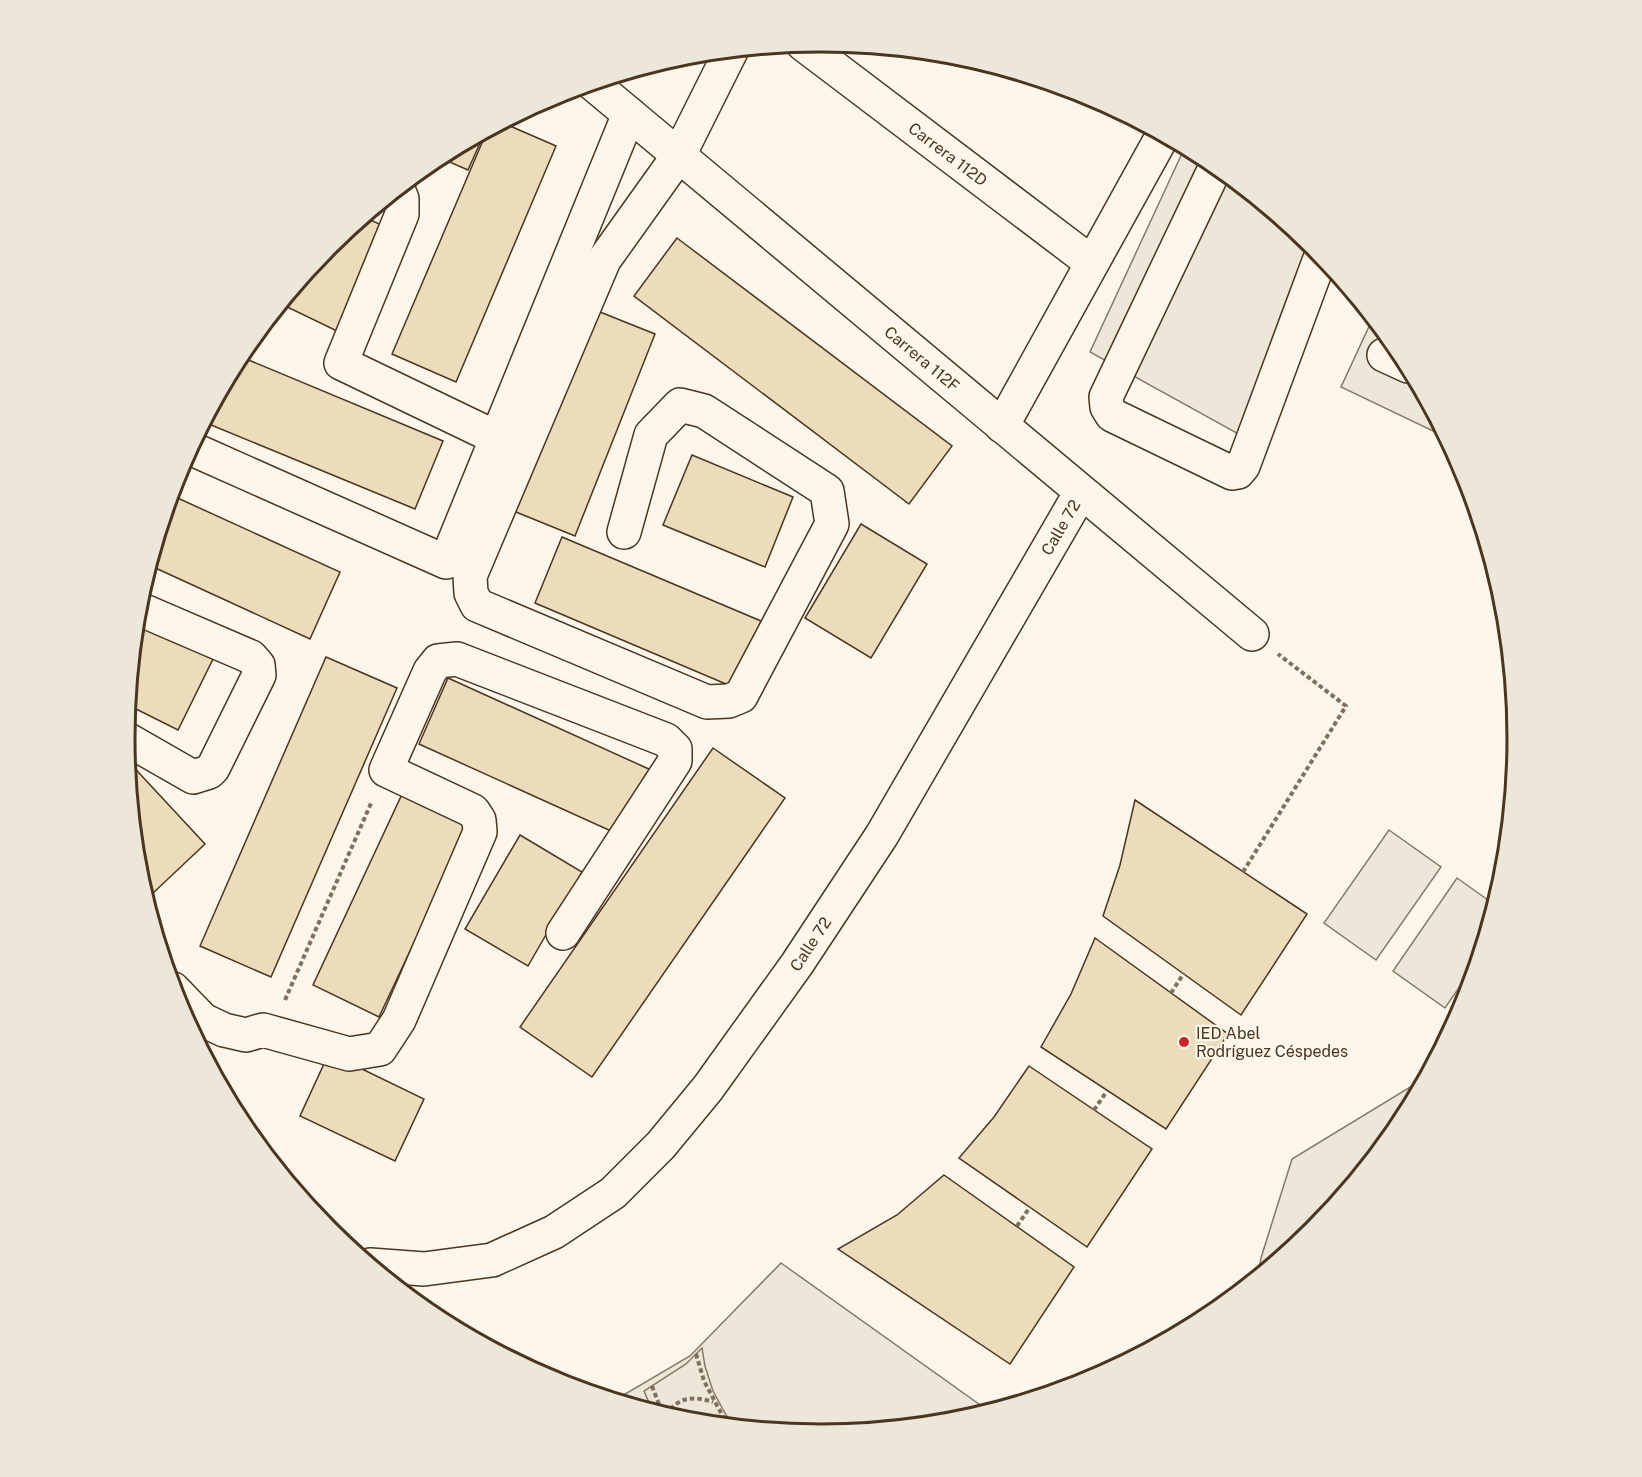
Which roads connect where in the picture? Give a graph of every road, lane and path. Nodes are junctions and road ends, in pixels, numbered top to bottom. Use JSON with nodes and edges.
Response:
{"nodes":[{"id":1,"x":814,"y":52,"type":"edge"},
{"id":2,"x":727,"y":59,"type":"edge"},
{"id":3,"x":599,"y":89,"type":"edge"},
{"id":4,"x":629,"y":114,"type":"junction"},
{"id":5,"x":1159,"y":142,"type":"edge"},
{"id":6,"x":678,"y":155,"type":"junction"},
{"id":7,"x":1212,"y":175,"type":"edge"},
{"id":8,"x":401,"y":196,"type":"edge"},
{"id":9,"x":1092,"y":263,"type":"junction"},
{"id":10,"x":1318,"y":266,"type":"edge"},
{"id":11,"x":1002,"y":426,"type":"junction"},
{"id":12,"x":497,"y":438,"type":"junction"},
{"id":13,"x":198,"y":452,"type":"edge"},
{"id":14,"x":1081,"y":492,"type":"junction"},
{"id":15,"x":624,"y":532,"type":"dead end"},
{"id":16,"x":147,"y":612,"type":"edge"},
{"id":17,"x":1252,"y":634,"type":"joint"},
{"id":18,"x":135,"y":744,"type":"edge"},
{"id":19,"x":386,"y":770,"type":"junction"},
{"id":20,"x":1244,"y":872,"type":"dead end"},
{"id":21,"x":563,"y":933,"type":"dead end"},
{"id":22,"x":1184,"y":974,"type":"dead end"},
{"id":23,"x":1171,"y":993,"type":"dead end"},
{"id":24,"x":189,"y":1006,"type":"edge"},
{"id":25,"x":263,"y":1030,"type":"junction"},
{"id":26,"x":1107,"y":1091,"type":"dead end"},
{"id":27,"x":1094,"y":1110,"type":"dead end"},
{"id":28,"x":1030,"y":1207,"type":"dead end"},
{"id":29,"x":1017,"y":1226,"type":"dead end"},
{"id":30,"x":383,"y":1266,"type":"edge"},
{"id":31,"x":696,"y":1354,"type":"dead end"},
{"id":32,"x":652,"y":1386,"type":"dead end"},
{"id":33,"x":713,"y":1402,"type":"junction"},
{"id":34,"x":661,"y":1405,"type":"edge"},
{"id":35,"x":671,"y":1407,"type":"edge"},
{"id":36,"x":723,"y":1417,"type":"edge"}],
"edges":[{"from":1,"to":9,"type":"street","name":"Carrera 112D"},
{"from":2,"to":6,"type":"street"},
{"from":3,"to":4,"type":"street","name":"Carrera 112F"},
{"from":4,"to":6,"type":"street","name":"Carrera 112F"},
{"from":4,"to":12,"type":"street"},
{"from":5,"to":9,"type":"street"},
{"from":6,"to":11,"type":"street","name":"Carrera 112F"},
{"from":6,"to":15,"type":"street"},
{"from":7,"to":10,"type":"street"},
{"from":8,"to":12,"type":"street"},
{"from":9,"to":11,"type":"street"},
{"from":11,"to":14,"type":"street","name":"Carrera 112F"},
{"from":12,"to":13,"type":"street"},
{"from":14,"to":17,"type":"street","name":"Carrera 112F"},
{"from":14,"to":30,"type":"street","name":"Calle 72"},
{"from":16,"to":18,"type":"street"},
{"from":17,"to":20,"type":"path"},
{"from":19,"to":21,"type":"street"},
{"from":19,"to":25,"type":"path"},
{"from":19,"to":25,"type":"street"},
{"from":22,"to":23,"type":"path"},
{"from":24,"to":25,"type":"street"},
{"from":26,"to":27,"type":"path"},
{"from":28,"to":29,"type":"path"},
{"from":31,"to":33,"type":"path"},
{"from":32,"to":34,"type":"path"},
{"from":33,"to":35,"type":"path"},
{"from":33,"to":36,"type":"path"}]}
